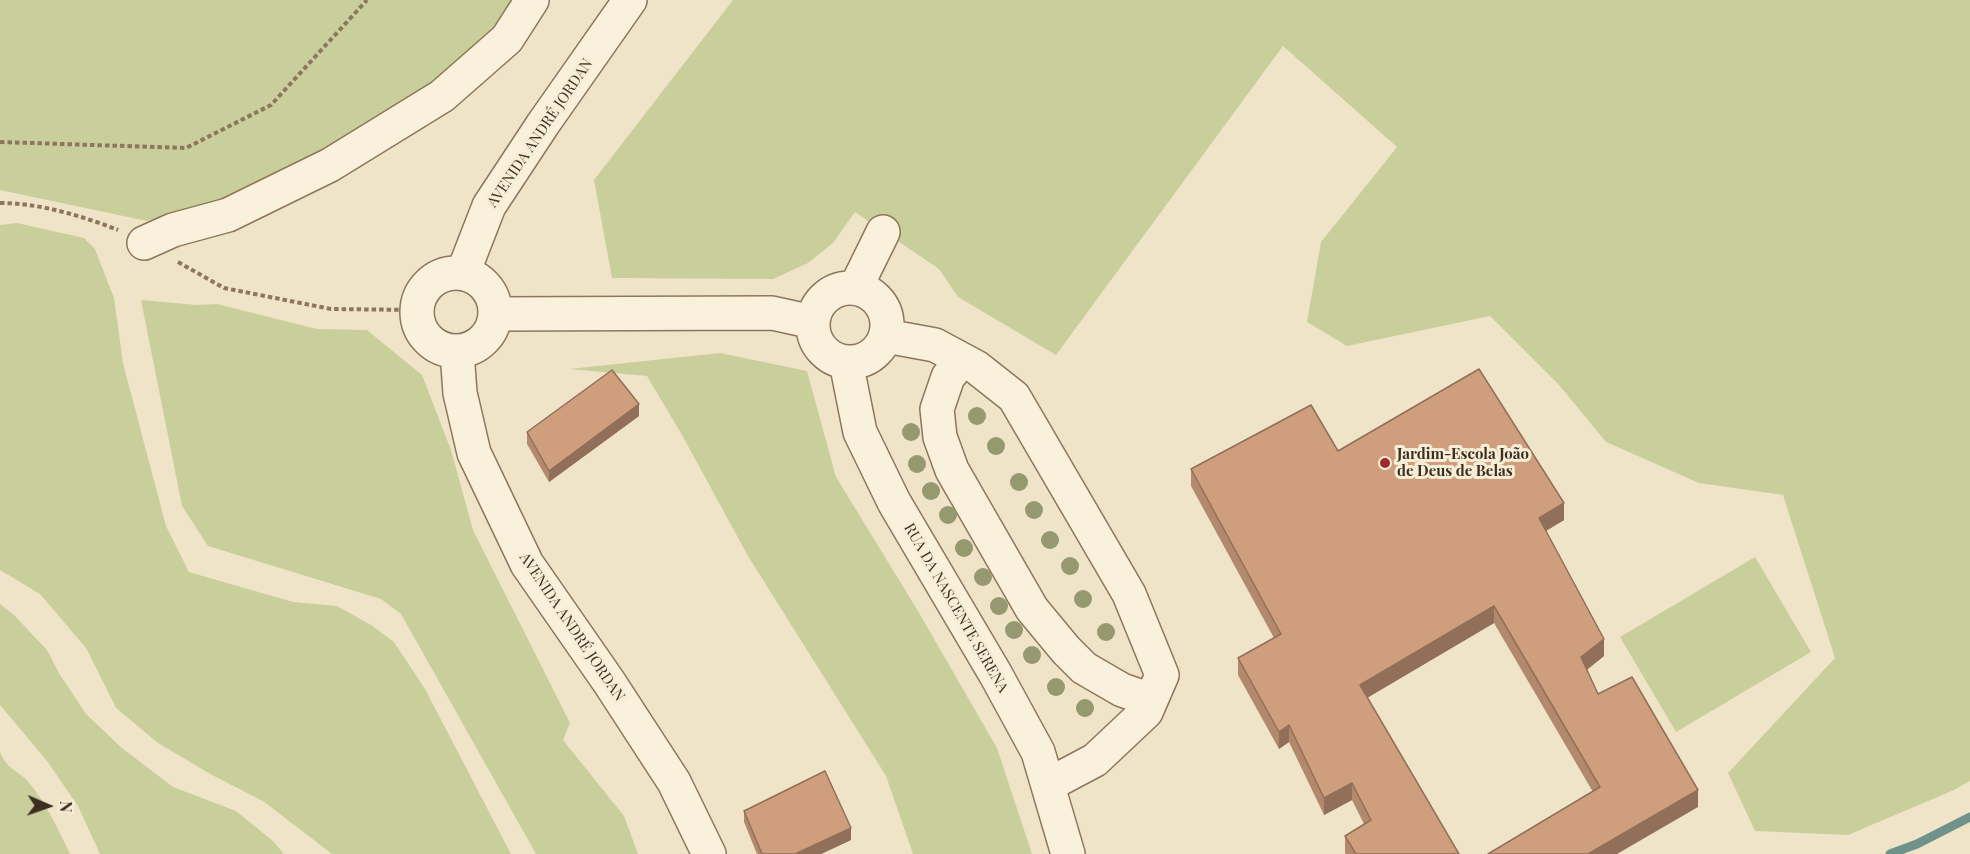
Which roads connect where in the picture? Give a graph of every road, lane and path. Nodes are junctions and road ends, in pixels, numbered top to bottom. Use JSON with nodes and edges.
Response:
{"nodes":[{"id":1,"x":367,"y":0,"type":"edge"},
{"id":2,"x":532,"y":0,"type":"edge"},
{"id":3,"x":630,"y":0,"type":"edge"},
{"id":4,"x":0,"y":142,"type":"edge"},
{"id":5,"x":0,"y":204,"type":"edge"},
{"id":6,"x":883,"y":232,"type":"dead end"},
{"id":7,"x":144,"y":243,"type":"junction"},
{"id":8,"x":463,"y":273,"type":"junction"},
{"id":9,"x":856,"y":287,"type":"junction"},
{"id":10,"x":416,"y":310,"type":"junction"},
{"id":11,"x":496,"y":314,"type":"junction"},
{"id":12,"x":813,"y":322,"type":"junction"},
{"id":13,"x":886,"y":336,"type":"junction"},
{"id":14,"x":457,"y":352,"type":"junction"},
{"id":15,"x":962,"y":360,"type":"junction"},
{"id":16,"x":846,"y":362,"type":"junction"},
{"id":17,"x":1151,"y":700,"type":"junction"},
{"id":18,"x":1048,"y":785,"type":"junction"},
{"id":19,"x":709,"y":854,"type":"edge"},
{"id":20,"x":1068,"y":854,"type":"edge"}],
"edges":[{"from":1,"to":4,"type":"path"},
{"from":2,"to":7,"type":"street"},
{"from":3,"to":8,"type":"street","name":"AVENIDA ANDRÉ JORDAN"},
{"from":5,"to":7,"type":"path"},
{"from":6,"to":9,"type":"street"},
{"from":7,"to":10,"type":"path"},
{"from":8,"to":10,"type":"street"},
{"from":8,"to":11,"type":"street"},
{"from":9,"to":12,"type":"street"},
{"from":9,"to":13,"type":"street"},
{"from":10,"to":14,"type":"street"},
{"from":11,"to":12,"type":"street"},
{"from":11,"to":14,"type":"street"},
{"from":12,"to":16,"type":"street"},
{"from":13,"to":15,"type":"street"},
{"from":13,"to":16,"type":"street"},
{"from":14,"to":19,"type":"street","name":"AVENIDA ANDRÉ JORDAN"},
{"from":15,"to":17,"type":"street"},
{"from":15,"to":17,"type":"street"},
{"from":16,"to":18,"type":"street","name":"RUA DA NASCENTE SERENA"},
{"from":17,"to":18,"type":"street"},
{"from":18,"to":20,"type":"street","name":"RUA DA NASCENTE SERENA"}]}
